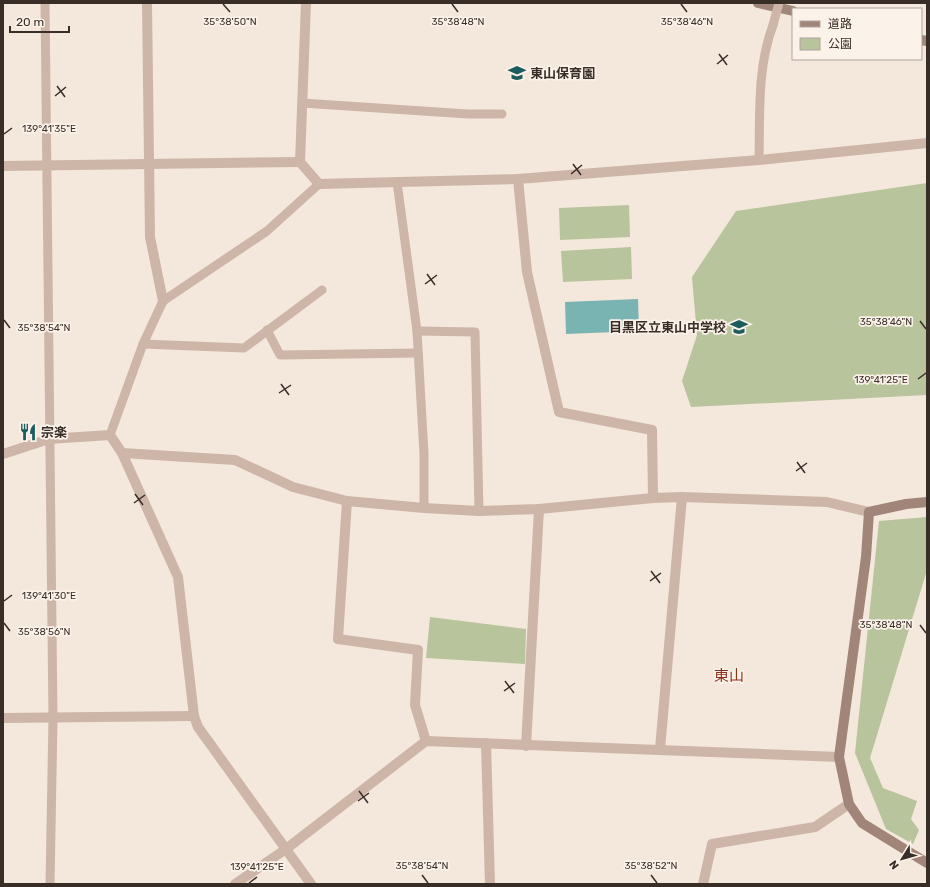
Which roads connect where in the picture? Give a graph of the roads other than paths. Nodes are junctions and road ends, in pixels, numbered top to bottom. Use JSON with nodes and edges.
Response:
{"nodes":[{"id":1,"x":44,"y":3,"type":"edge"},
{"id":2,"x":147,"y":3,"type":"edge"},
{"id":3,"x":306,"y":3,"type":"edge"},
{"id":4,"x":758,"y":3,"type":"edge"},
{"id":5,"x":779,"y":3,"type":"edge"},
{"id":6,"x":792,"y":11,"type":"edge"},
{"id":7,"x":302,"y":103,"type":"junction"},
{"id":8,"x":502,"y":114,"type":"dead end"},
{"id":9,"x":927,"y":144,"type":"edge"},
{"id":10,"x":759,"y":160,"type":"junction"},
{"id":11,"x":300,"y":162,"type":"junction"},
{"id":12,"x":150,"y":164,"type":"junction"},
{"id":13,"x":48,"y":165,"type":"junction"},
{"id":14,"x":3,"y":166,"type":"edge"},
{"id":15,"x":518,"y":179,"type":"junction"},
{"id":16,"x":397,"y":182,"type":"junction"},
{"id":17,"x":319,"y":184,"type":"junction"},
{"id":18,"x":322,"y":290,"type":"dead end"},
{"id":19,"x":163,"y":301,"type":"junction"},
{"id":20,"x":267,"y":330,"type":"junction"},
{"id":21,"x":417,"y":331,"type":"junction"},
{"id":22,"x":143,"y":344,"type":"junction"},
{"id":23,"x":418,"y":353,"type":"junction"},
{"id":24,"x":110,"y":435,"type":"junction"},
{"id":25,"x":49,"y":439,"type":"junction"},
{"id":26,"x":122,"y":453,"type":"junction"},
{"id":27,"x":3,"y":454,"type":"edge"},
{"id":28,"x":682,"y":497,"type":"junction"},
{"id":29,"x":653,"y":498,"type":"junction"},
{"id":30,"x":347,"y":501,"type":"junction"},
{"id":31,"x":927,"y":502,"type":"edge"},
{"id":32,"x":424,"y":508,"type":"junction"},
{"id":33,"x":539,"y":509,"type":"junction"},
{"id":34,"x":479,"y":511,"type":"junction"},
{"id":35,"x":869,"y":512,"type":"junction"},
{"id":36,"x":194,"y":716,"type":"junction"},
{"id":37,"x":3,"y":718,"type":"edge"},
{"id":38,"x":53,"y":718,"type":"junction"},
{"id":39,"x":426,"y":741,"type":"junction"},
{"id":40,"x":486,"y":743,"type":"junction"},
{"id":41,"x":526,"y":746,"type":"junction"},
{"id":42,"x":660,"y":749,"type":"junction"},
{"id":43,"x":839,"y":757,"type":"junction"},
{"id":44,"x":848,"y":804,"type":"junction"},
{"id":45,"x":286,"y":848,"type":"junction"},
{"id":46,"x":927,"y":863,"type":"edge"},
{"id":47,"x":50,"y":884,"type":"edge"},
{"id":48,"x":235,"y":884,"type":"edge"},
{"id":49,"x":310,"y":884,"type":"edge"},
{"id":50,"x":490,"y":884,"type":"edge"},
{"id":51,"x":703,"y":884,"type":"edge"}],
"edges":[{"from":1,"to":13,"type":"lane"},
{"from":2,"to":12,"type":"street"},
{"from":3,"to":7,"type":"street"},
{"from":4,"to":6,"type":"street"},
{"from":5,"to":10,"type":"lane","bridge":true},
{"from":7,"to":8,"type":"lane"},
{"from":7,"to":11,"type":"street"},
{"from":9,"to":10,"type":"street"},
{"from":10,"to":15,"type":"street"},
{"from":11,"to":12,"type":"street"},
{"from":11,"to":17,"type":"street"},
{"from":12,"to":13,"type":"street"},
{"from":12,"to":19,"type":"street"},
{"from":13,"to":14,"type":"street"},
{"from":13,"to":25,"type":"lane"},
{"from":15,"to":16,"type":"street"},
{"from":15,"to":29,"type":"street"},
{"from":16,"to":17,"type":"street"},
{"from":16,"to":21,"type":"lane"},
{"from":17,"to":19,"type":"lane"},
{"from":18,"to":20,"type":"lane"},
{"from":19,"to":22,"type":"lane"},
{"from":20,"to":22,"type":"lane"},
{"from":20,"to":23,"type":"lane"},
{"from":21,"to":23,"type":"lane"},
{"from":21,"to":34,"type":"lane"},
{"from":22,"to":24,"type":"lane"},
{"from":23,"to":32,"type":"lane"},
{"from":24,"to":25,"type":"street"},
{"from":24,"to":26,"type":"street"},
{"from":25,"to":27,"type":"street"},
{"from":25,"to":38,"type":"lane"},
{"from":26,"to":30,"type":"street"},
{"from":26,"to":36,"type":"street"},
{"from":28,"to":29,"type":"street"},
{"from":28,"to":35,"type":"street"},
{"from":28,"to":42,"type":"street"},
{"from":29,"to":33,"type":"street"},
{"from":30,"to":32,"type":"street"},
{"from":30,"to":39,"type":"street"},
{"from":31,"to":35,"type":"street"},
{"from":32,"to":34,"type":"street"},
{"from":33,"to":34,"type":"street"},
{"from":33,"to":41,"type":"street"},
{"from":35,"to":43,"type":"street"},
{"from":36,"to":38,"type":"street"},
{"from":36,"to":45,"type":"street"},
{"from":37,"to":38,"type":"street"},
{"from":38,"to":47,"type":"lane"},
{"from":39,"to":40,"type":"street"},
{"from":39,"to":45,"type":"street"},
{"from":40,"to":41,"type":"street"},
{"from":40,"to":50,"type":"street"},
{"from":41,"to":42,"type":"street"},
{"from":42,"to":43,"type":"street"},
{"from":43,"to":44,"type":"street"},
{"from":44,"to":46,"type":"street"},
{"from":44,"to":51,"type":"street"},
{"from":45,"to":48,"type":"street"},
{"from":45,"to":49,"type":"street"}]}
